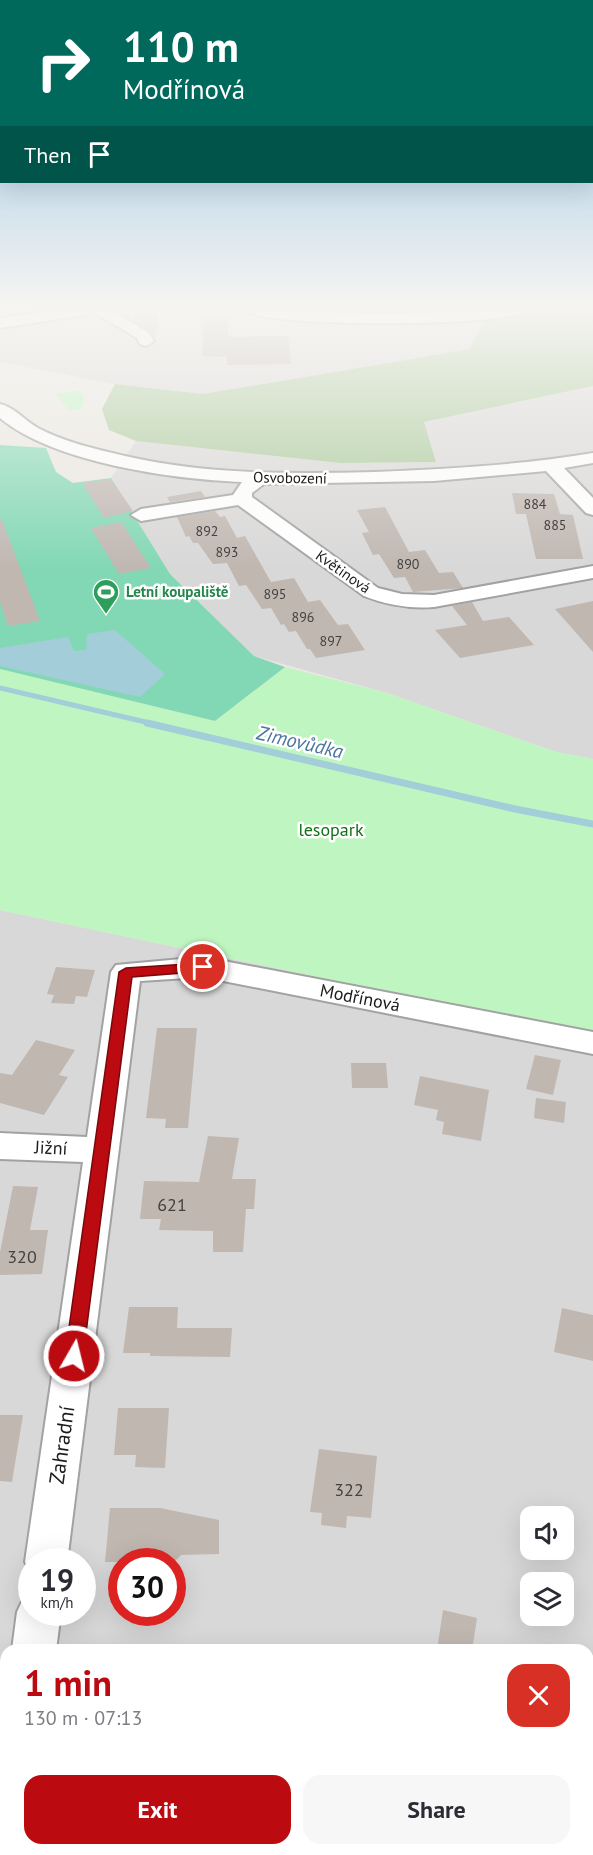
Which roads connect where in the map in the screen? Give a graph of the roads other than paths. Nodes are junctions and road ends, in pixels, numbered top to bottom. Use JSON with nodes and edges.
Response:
{"nodes":[{"id":1,"x":0,"y":409,"type":"edge"},
{"id":2,"x":593,"y":458,"type":"edge"},
{"id":3,"x":552,"y":466,"type":"junction"},
{"id":4,"x":259,"y":478,"type":"junction"},
{"id":5,"x":242,"y":499,"type":"junction"},
{"id":6,"x":593,"y":509,"type":"edge"},
{"id":7,"x":141,"y":515,"type":"dead end"},
{"id":8,"x":593,"y":572,"type":"edge"},
{"id":9,"x":126,"y":972,"type":"joint"},
{"id":10,"x":593,"y":1043,"type":"edge"},
{"id":11,"x":0,"y":1146,"type":"edge"},
{"id":12,"x":102,"y":1150,"type":"junction"},
{"id":13,"x":48,"y":1548,"type":"edge"},
{"id":14,"x":37,"y":1626,"type":"edge"},
{"id":15,"x":35,"y":1644,"type":"edge"}],
"edges":[{"from":1,"to":4,"type":"street","name":"Osvobození"},
{"from":2,"to":3,"type":"street","name":"Osvobození"},
{"from":3,"to":4,"type":"street","name":"Osvobození"},
{"from":3,"to":6,"type":"street"},
{"from":4,"to":5,"type":"street"},
{"from":5,"to":7,"type":"street"},
{"from":5,"to":8,"type":"street","name":"Květinová"},
{"from":9,"to":10,"type":"street","name":"Modřínová"},
{"from":9,"to":12,"type":"street","name":"Zahradní"},
{"from":11,"to":12,"type":"street","name":"Jižní"},
{"from":12,"to":13,"type":"street","name":"Zahradní"},
{"from":14,"to":15,"type":"street"}]}
